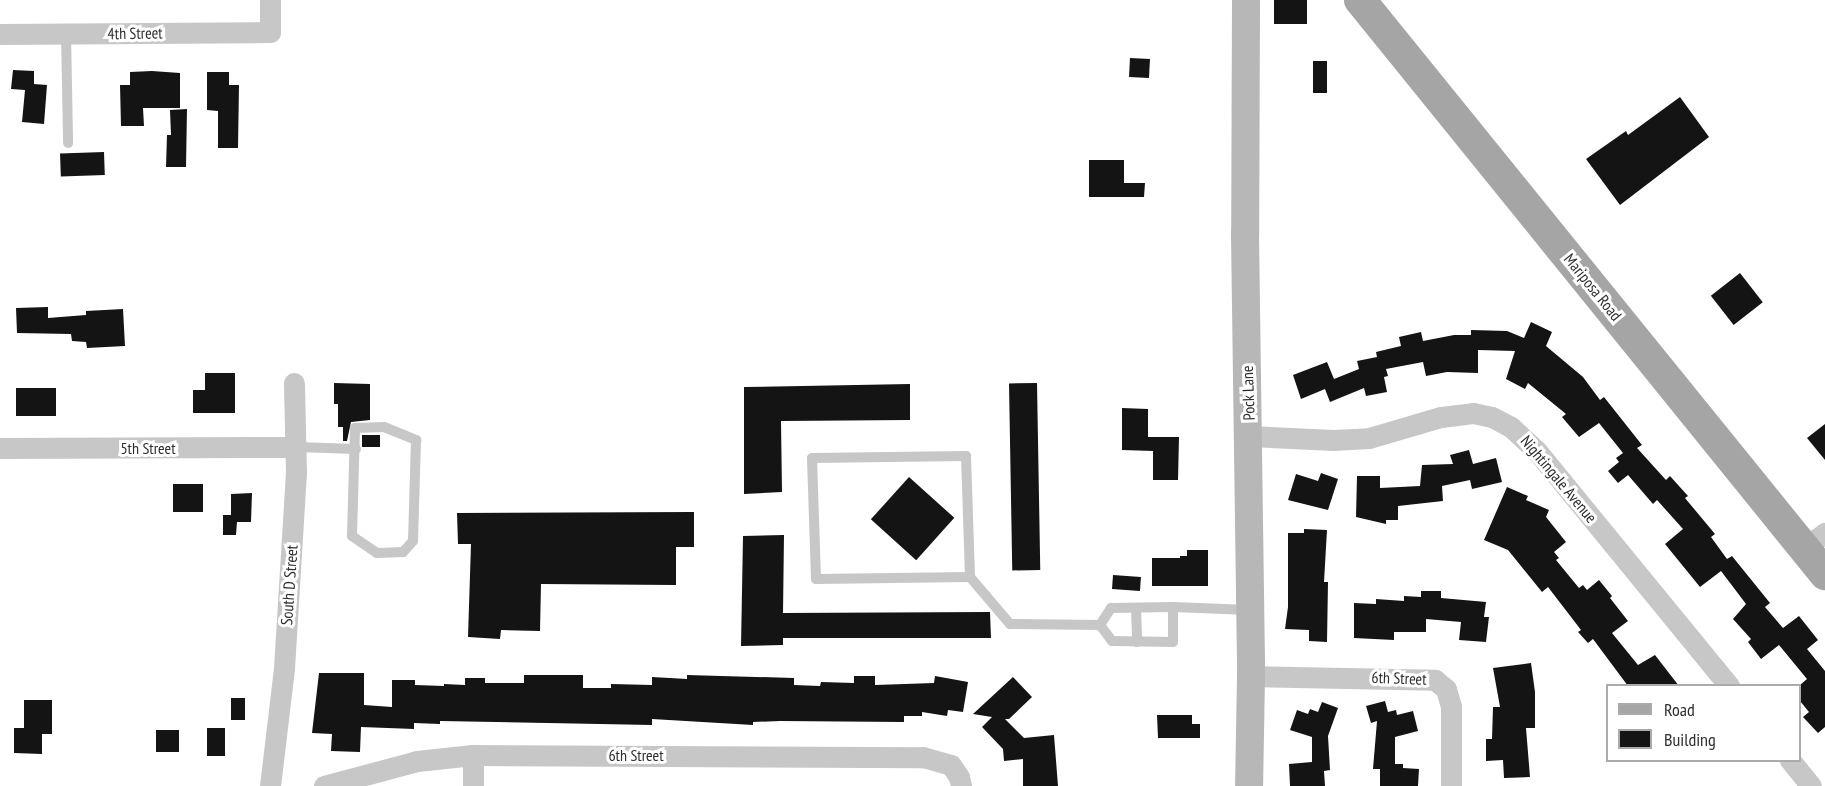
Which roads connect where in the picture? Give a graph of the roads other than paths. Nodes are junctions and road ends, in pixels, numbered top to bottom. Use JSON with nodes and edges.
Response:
{"nodes":[{"id":1,"x":270,"y":0,"type":"edge"},
{"id":2,"x":1246,"y":0,"type":"edge"},
{"id":3,"x":1360,"y":0,"type":"edge"},
{"id":4,"x":0,"y":34,"type":"edge"},
{"id":5,"x":66,"y":34,"type":"junction"},
{"id":6,"x":68,"y":143,"type":"dead end"},
{"id":7,"x":294,"y":383,"type":"dead end"},
{"id":8,"x":1249,"y":436,"type":"junction"},
{"id":9,"x":296,"y":447,"type":"junction"},
{"id":10,"x":0,"y":448,"type":"edge"},
{"id":11,"x":356,"y":449,"type":"junction"},
{"id":12,"x":1814,"y":540,"type":"edge"},
{"id":13,"x":1825,"y":574,"type":"edge"},
{"id":14,"x":970,"y":577,"type":"junction"},
{"id":15,"x":1173,"y":607,"type":"junction"},
{"id":16,"x":1136,"y":608,"type":"junction"},
{"id":17,"x":1251,"y":610,"type":"junction"},
{"id":18,"x":1100,"y":625,"type":"junction"},
{"id":19,"x":1137,"y":642,"type":"junction"},
{"id":20,"x":1251,"y":676,"type":"junction"},
{"id":21,"x":1727,"y":684,"type":"edge"},
{"id":22,"x":473,"y":754,"type":"junction"},
{"id":23,"x":1792,"y":762,"type":"edge"},
{"id":24,"x":270,"y":786,"type":"edge"},
{"id":25,"x":324,"y":786,"type":"edge"},
{"id":26,"x":473,"y":786,"type":"edge"},
{"id":27,"x":961,"y":786,"type":"edge"},
{"id":28,"x":1249,"y":786,"type":"edge"},
{"id":29,"x":1451,"y":786,"type":"edge"},
{"id":30,"x":1811,"y":786,"type":"edge"}],
"edges":[{"from":1,"to":5,"type":"street","name":"4th Street"},
{"from":2,"to":8,"type":"street","name":"Pock Lane"},
{"from":3,"to":12,"type":"main road","name":"Mariposa Road"},
{"from":4,"to":5,"type":"street","name":"4th Street"},
{"from":5,"to":6,"type":"lane"},
{"from":7,"to":9,"type":"street","name":"South D Street"},
{"from":8,"to":17,"type":"street","name":"Pock Lane"},
{"from":8,"to":21,"type":"street","name":"Nightingale Avenue"},
{"from":9,"to":10,"type":"street","name":"5th Street"},
{"from":9,"to":11,"type":"lane"},
{"from":9,"to":24,"type":"street","name":"South D Street"},
{"from":11,"to":11,"type":"lane"},
{"from":12,"to":13,"type":"main road","name":"Mariposa Road"},
{"from":14,"to":14,"type":"lane"},
{"from":14,"to":18,"type":"lane"},
{"from":15,"to":16,"type":"lane"},
{"from":15,"to":17,"type":"lane"},
{"from":15,"to":19,"type":"lane"},
{"from":16,"to":18,"type":"lane"},
{"from":16,"to":19,"type":"lane"},
{"from":17,"to":20,"type":"street","name":"Pock Lane"},
{"from":18,"to":19,"type":"lane"},
{"from":20,"to":28,"type":"street","name":"Pock Lane"},
{"from":20,"to":29,"type":"street","name":"6th Street"},
{"from":22,"to":25,"type":"street","name":"6th Street"},
{"from":22,"to":26,"type":"street"},
{"from":22,"to":27,"type":"street","name":"6th Street"},
{"from":23,"to":30,"type":"street"}]}
